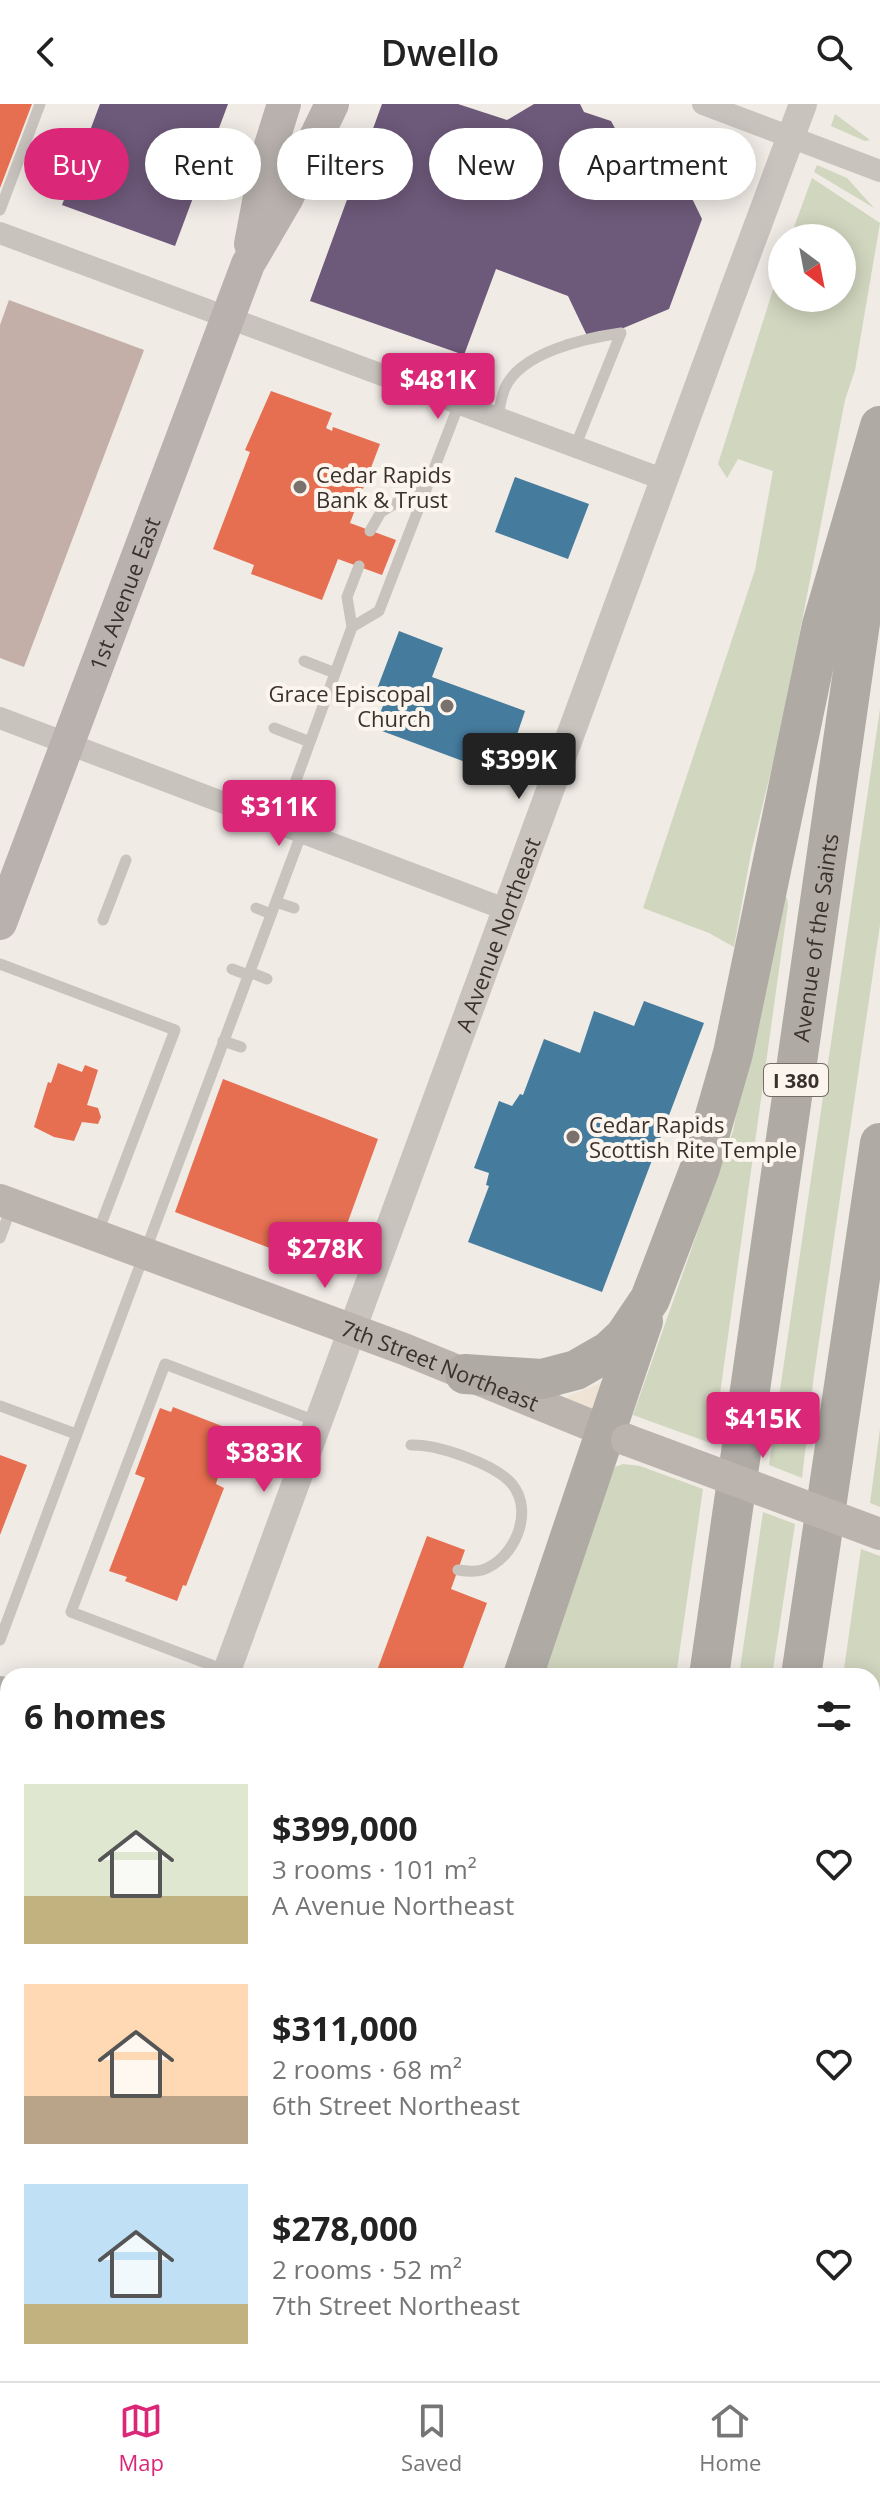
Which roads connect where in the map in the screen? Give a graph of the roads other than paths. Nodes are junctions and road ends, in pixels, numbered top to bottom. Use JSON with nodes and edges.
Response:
{"nodes":[{"id":1,"x":40,"y":104,"type":"edge"},
{"id":2,"x":284,"y":104,"type":"edge"},
{"id":3,"x":332,"y":104,"type":"edge"},
{"id":4,"x":703,"y":104,"type":"edge"},
{"id":5,"x":803,"y":104,"type":"edge"},
{"id":6,"x":880,"y":171,"type":"edge"},
{"id":7,"x":0,"y":210,"type":"edge"},
{"id":8,"x":0,"y":233,"type":"edge"},
{"id":9,"x":248,"y":264,"type":"junction"},
{"id":10,"x":227,"y":319,"type":"junction"},
{"id":11,"x":459,"y":404,"type":"junction"},
{"id":12,"x":497,"y":418,"type":"junction"},
{"id":13,"x":880,"y":426,"type":"edge"},
{"id":14,"x":575,"y":447,"type":"junction"},
{"id":15,"x":665,"y":480,"type":"junction"},
{"id":16,"x":880,"y":483,"type":"edge"},
{"id":17,"x":428,"y":484,"type":"junction"},
{"id":18,"x":370,"y":531,"type":"dead end"},
{"id":19,"x":359,"y":566,"type":"dead end"},
{"id":20,"x":352,"y":627,"type":"junction"},
{"id":21,"x":304,"y":661,"type":"dead end"},
{"id":22,"x":335,"y":673,"type":"junction"},
{"id":23,"x":0,"y":718,"type":"edge"},
{"id":24,"x":274,"y":728,"type":"dead end"},
{"id":25,"x":310,"y":742,"type":"junction"},
{"id":26,"x":68,"y":743,"type":"junction"},
{"id":27,"x":280,"y":824,"type":"junction"},
{"id":28,"x":302,"y":832,"type":"junction"},
{"id":29,"x":126,"y":860,"type":"dead end"},
{"id":30,"x":276,"y":902,"type":"junction"},
{"id":31,"x":256,"y":908,"type":"dead end"},
{"id":32,"x":294,"y":908,"type":"dead end"},
{"id":33,"x":507,"y":910,"type":"junction"},
{"id":34,"x":271,"y":914,"type":"junction"},
{"id":35,"x":103,"y":920,"type":"dead end"},
{"id":36,"x":0,"y":923,"type":"edge"},
{"id":37,"x":0,"y":964,"type":"edge"},
{"id":38,"x":232,"y":969,"type":"dead end"},
{"id":39,"x":249,"y":974,"type":"junction"},
{"id":40,"x":267,"y":979,"type":"dead end"},
{"id":41,"x":223,"y":1041,"type":"junction"},
{"id":42,"x":241,"y":1047,"type":"dead end"},
{"id":43,"x":880,"y":1143,"type":"edge"},
{"id":44,"x":6,"y":1202,"type":"edge"},
{"id":45,"x":97,"y":1235,"type":"junction"},
{"id":46,"x":0,"y":1238,"type":"edge"},
{"id":47,"x":143,"y":1253,"type":"junction"},
{"id":48,"x":650,"y":1299,"type":"junction"},
{"id":49,"x":353,"y":1330,"type":"junction"},
{"id":50,"x":848,"y":1351,"type":"junction"},
{"id":51,"x":465,"y":1374,"type":"junction"},
{"id":52,"x":0,"y":1406,"type":"edge"},
{"id":53,"x":318,"y":1422,"type":"junction"},
{"id":54,"x":76,"y":1434,"type":"junction"},
{"id":55,"x":616,"y":1435,"type":"junction"},
{"id":56,"x":411,"y":1445,"type":"dead end"},
{"id":57,"x":880,"y":1534,"type":"edge"},
{"id":58,"x":458,"y":1570,"type":"dead end"},
{"id":59,"x":0,"y":1640,"type":"edge"},
{"id":60,"x":213,"y":1668,"type":"edge"},
{"id":61,"x":228,"y":1668,"type":"edge"},
{"id":62,"x":526,"y":1668,"type":"edge"},
{"id":63,"x":710,"y":1668,"type":"edge"},
{"id":64,"x":802,"y":1668,"type":"edge"},
{"id":65,"x":829,"y":1668,"type":"edge"}],
"edges":[{"from":1,"to":7,"type":"lane"},
{"from":2,"to":9,"type":"main road","name":"1st Avenue East"},
{"from":3,"to":9,"type":"main road","name":"1st Avenue East"},
{"from":4,"to":6,"type":"street"},
{"from":5,"to":15,"type":"street","name":"A Avenue Northeast","bridge":true},
{"from":8,"to":10,"type":"street"},
{"from":9,"to":10,"type":"main road","name":"1st Avenue East"},
{"from":10,"to":11,"type":"street"},
{"from":10,"to":26,"type":"main road","name":"1st Avenue East"},
{"from":11,"to":12,"type":"street"},
{"from":11,"to":17,"type":"lane"},
{"from":12,"to":14,"type":"street"},
{"from":12,"to":14,"type":"lane"},
{"from":13,"to":48,"type":"highway"},
{"from":14,"to":15,"type":"street"},
{"from":15,"to":33,"type":"street","name":"A Avenue Northeast"},
{"from":16,"to":63,"type":"highway","name":"Avenue of the Saints","number":"I 380"},
{"from":17,"to":18,"type":"lane"},
{"from":17,"to":20,"type":"lane"},
{"from":19,"to":20,"type":"lane"},
{"from":20,"to":22,"type":"lane"},
{"from":21,"to":22,"type":"lane"},
{"from":22,"to":25,"type":"lane"},
{"from":23,"to":26,"type":"street"},
{"from":24,"to":25,"type":"lane"},
{"from":25,"to":27,"type":"lane"},
{"from":26,"to":27,"type":"street"},
{"from":26,"to":36,"type":"main road","name":"1st Avenue East"},
{"from":27,"to":28,"type":"street"},
{"from":28,"to":30,"type":"lane"},
{"from":28,"to":33,"type":"street"},
{"from":29,"to":35,"type":"lane"},
{"from":30,"to":32,"type":"lane"},
{"from":30,"to":34,"type":"lane"},
{"from":31,"to":34,"type":"lane"},
{"from":33,"to":49,"type":"street","name":"A Avenue Northeast"},
{"from":34,"to":39,"type":"lane"},
{"from":37,"to":45,"type":"lane"},
{"from":38,"to":39,"type":"lane"},
{"from":39,"to":40,"type":"lane"},
{"from":39,"to":41,"type":"lane"},
{"from":41,"to":42,"type":"lane"},
{"from":41,"to":47,"type":"lane"},
{"from":43,"to":50,"type":"highway"},
{"from":44,"to":45,"type":"main road","name":"7th Street Northeast"},
{"from":44,"to":46,"type":"lane"},
{"from":45,"to":47,"type":"main road","name":"7th Street Northeast"},
{"from":47,"to":49,"type":"main road","name":"7th Street Northeast"},
{"from":47,"to":54,"type":"lane"},
{"from":48,"to":51,"type":"highway"},
{"from":48,"to":55,"type":"highway"},
{"from":49,"to":51,"type":"main road","name":"7th Street Northeast"},
{"from":49,"to":53,"type":"street","name":"A Avenue Northeast"},
{"from":50,"to":64,"type":"highway"},
{"from":50,"to":65,"type":"highway"},
{"from":51,"to":55,"type":"main road","name":"7th Street Northeast"},
{"from":52,"to":54,"type":"lane"},
{"from":53,"to":60,"type":"lane"},
{"from":53,"to":61,"type":"street","name":"A Avenue Northeast"},
{"from":54,"to":59,"type":"lane"},
{"from":55,"to":57,"type":"main road","name":"7th Street Northeast","bridge":true},
{"from":55,"to":62,"type":"highway"},
{"from":56,"to":58,"type":"lane"}]}
